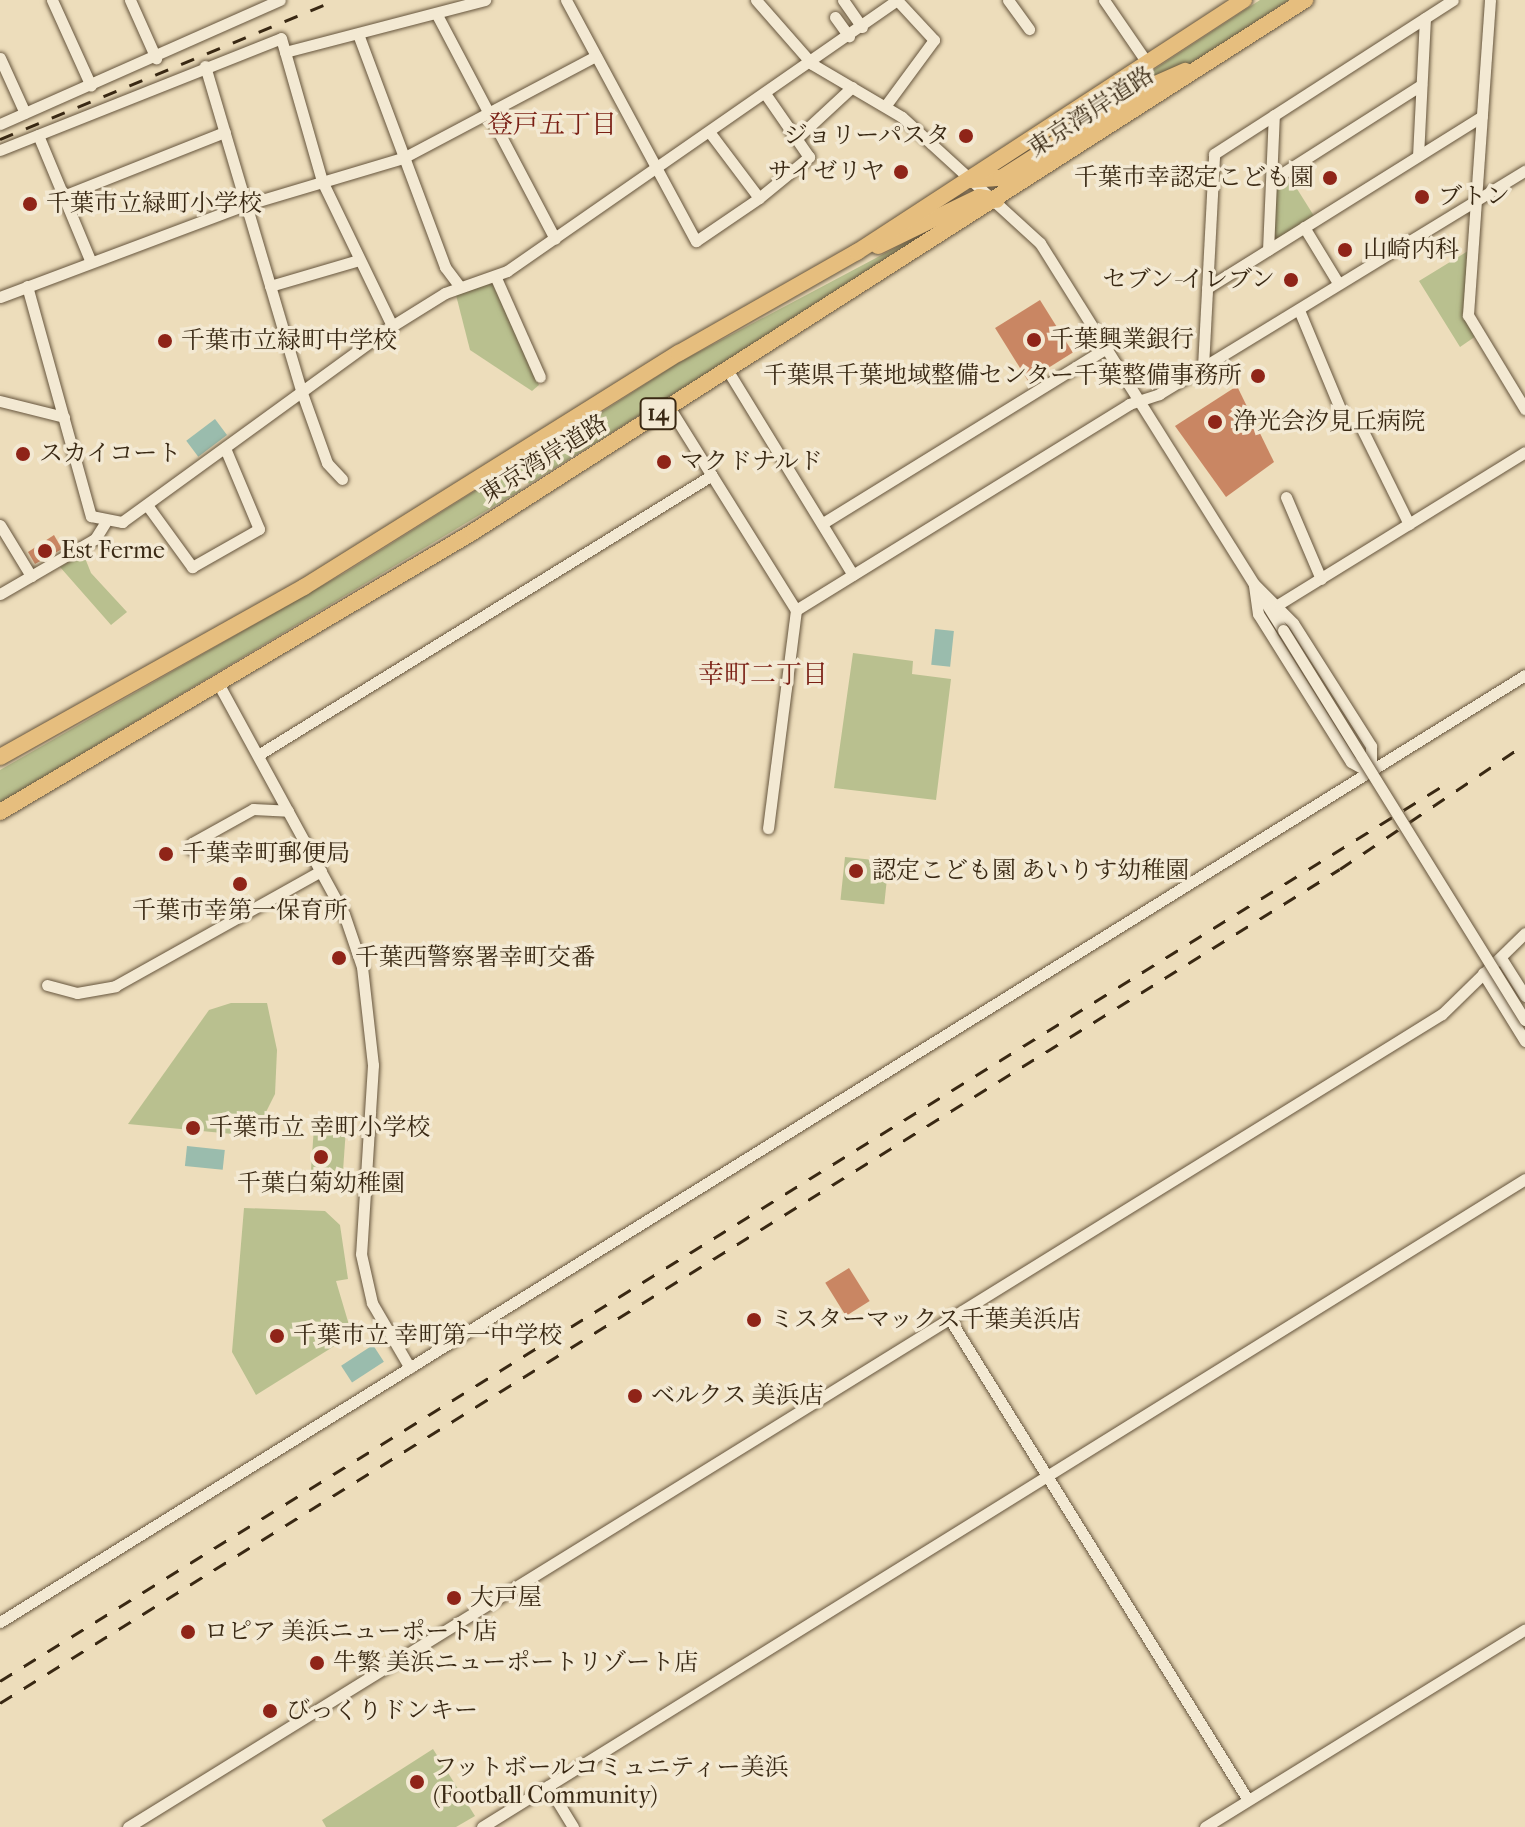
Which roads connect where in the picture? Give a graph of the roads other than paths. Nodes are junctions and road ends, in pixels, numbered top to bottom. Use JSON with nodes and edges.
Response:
{"nodes":[{"id":1,"x":52,"y":0,"type":"edge"},
{"id":2,"x":130,"y":0,"type":"edge"},
{"id":3,"x":280,"y":0,"type":"edge"},
{"id":4,"x":485,"y":0,"type":"edge"},
{"id":5,"x":566,"y":0,"type":"edge"},
{"id":6,"x":756,"y":0,"type":"edge"},
{"id":7,"x":843,"y":0,"type":"edge"},
{"id":8,"x":897,"y":0,"type":"edge"},
{"id":9,"x":1008,"y":0,"type":"edge"},
{"id":10,"x":1104,"y":0,"type":"edge"},
{"id":11,"x":1244,"y":0,"type":"edge"},
{"id":12,"x":1305,"y":0,"type":"edge"},
{"id":13,"x":1453,"y":0,"type":"edge"},
{"id":14,"x":1490,"y":0,"type":"edge"},
{"id":15,"x":436,"y":13,"type":"junction"},
{"id":16,"x":835,"y":17,"type":"dead end"},
{"id":17,"x":1425,"y":18,"type":"junction"},
{"id":18,"x":862,"y":27,"type":"junction"},
{"id":19,"x":1029,"y":29,"type":"dead end"},
{"id":20,"x":358,"y":34,"type":"junction"},
{"id":21,"x":849,"y":36,"type":"junction"},
{"id":22,"x":285,"y":52,"type":"junction"},
{"id":23,"x":596,"y":56,"type":"junction"},
{"id":24,"x":156,"y":58,"type":"junction"},
{"id":25,"x":0,"y":59,"type":"edge"},
{"id":26,"x":1209,"y":63,"type":"junction"},
{"id":27,"x":812,"y":64,"type":"junction"},
{"id":28,"x":1148,"y":64,"type":"junction"},
{"id":29,"x":205,"y":66,"type":"junction"},
{"id":30,"x":1421,"y":85,"type":"junction"},
{"id":31,"x":91,"y":86,"type":"junction"},
{"id":32,"x":852,"y":87,"type":"junction"},
{"id":33,"x":766,"y":95,"type":"junction"},
{"id":34,"x":886,"y":105,"type":"junction"},
{"id":35,"x":25,"y":113,"type":"junction"},
{"id":36,"x":489,"y":113,"type":"junction"},
{"id":37,"x":1274,"y":115,"type":"junction"},
{"id":38,"x":1482,"y":116,"type":"junction"},
{"id":39,"x":0,"y":124,"type":"edge"},
{"id":40,"x":225,"y":132,"type":"junction"},
{"id":41,"x":710,"y":133,"type":"junction"},
{"id":42,"x":38,"y":135,"type":"junction"},
{"id":43,"x":797,"y":138,"type":"junction"},
{"id":44,"x":0,"y":150,"type":"edge"},
{"id":45,"x":1418,"y":156,"type":"junction"},
{"id":46,"x":403,"y":158,"type":"junction"},
{"id":47,"x":658,"y":166,"type":"junction"},
{"id":48,"x":1525,"y":171,"type":"edge"},
{"id":49,"x":970,"y":180,"type":"junction"},
{"id":50,"x":1272,"y":180,"type":"junction"},
{"id":51,"x":322,"y":181,"type":"junction"},
{"id":52,"x":63,"y":196,"type":"junction"},
{"id":53,"x":759,"y":198,"type":"junction"},
{"id":54,"x":997,"y":200,"type":"junction"},
{"id":55,"x":1474,"y":200,"type":"junction"},
{"id":56,"x":245,"y":205,"type":"junction"},
{"id":57,"x":1304,"y":227,"type":"junction"},
{"id":58,"x":555,"y":239,"type":"junction"},
{"id":59,"x":1268,"y":250,"type":"junction"},
{"id":60,"x":857,"y":252,"type":"junction"},
{"id":61,"x":90,"y":260,"type":"junction"},
{"id":62,"x":359,"y":260,"type":"junction"},
{"id":63,"x":496,"y":278,"type":"junction"},
{"id":64,"x":1338,"y":283,"type":"junction"},
{"id":65,"x":27,"y":286,"type":"junction"},
{"id":66,"x":270,"y":286,"type":"junction"},
{"id":67,"x":460,"y":287,"type":"junction"},
{"id":68,"x":1207,"y":288,"type":"junction"},
{"id":69,"x":0,"y":297,"type":"edge"},
{"id":70,"x":1299,"y":310,"type":"junction"},
{"id":71,"x":392,"y":326,"type":"junction"},
{"id":72,"x":1108,"y":347,"type":"junction"},
{"id":73,"x":1203,"y":367,"type":"junction"},
{"id":74,"x":728,"y":371,"type":"junction"},
{"id":75,"x":540,"y":377,"type":"dead end"},
{"id":76,"x":302,"y":393,"type":"junction"},
{"id":77,"x":1141,"y":400,"type":"junction"},
{"id":78,"x":0,"y":401,"type":"edge"},
{"id":79,"x":669,"y":407,"type":"junction"},
{"id":80,"x":1525,"y":409,"type":"edge"},
{"id":81,"x":1341,"y":411,"type":"dead end"},
{"id":82,"x":64,"y":417,"type":"junction"},
{"id":83,"x":1362,"y":429,"type":"dead end"},
{"id":84,"x":225,"y":448,"type":"junction"},
{"id":85,"x":1525,"y":452,"type":"edge"},
{"id":86,"x":712,"y":475,"type":"junction"},
{"id":87,"x":342,"y":479,"type":"dead end"},
{"id":88,"x":1286,"y":497,"type":"dead end"},
{"id":89,"x":147,"y":505,"type":"junction"},
{"id":90,"x":105,"y":523,"type":"junction"},
{"id":91,"x":823,"y":523,"type":"junction"},
{"id":92,"x":1409,"y":524,"type":"junction"},
{"id":93,"x":0,"y":525,"type":"edge"},
{"id":94,"x":853,"y":575,"type":"junction"},
{"id":95,"x":31,"y":576,"type":"junction"},
{"id":96,"x":1321,"y":579,"type":"junction"},
{"id":97,"x":1254,"y":584,"type":"junction"},
{"id":98,"x":0,"y":594,"type":"edge"},
{"id":99,"x":1279,"y":604,"type":"junction"},
{"id":100,"x":796,"y":610,"type":"junction"},
{"id":101,"x":1525,"y":675,"type":"edge"},
{"id":102,"x":219,"y":685,"type":"junction"},
{"id":103,"x":258,"y":755,"type":"junction"},
{"id":104,"x":0,"y":757,"type":"edge"},
{"id":105,"x":1371,"y":773,"type":"junction"},
{"id":106,"x":288,"y":811,"type":"junction"},
{"id":107,"x":0,"y":812,"type":"edge"},
{"id":108,"x":768,"y":828,"type":"dead end"},
{"id":109,"x":191,"y":849,"type":"dead end"},
{"id":110,"x":321,"y":871,"type":"junction"},
{"id":111,"x":1525,"y":933,"type":"edge"},
{"id":112,"x":1501,"y":958,"type":"junction"},
{"id":113,"x":1483,"y":973,"type":"junction"},
{"id":114,"x":47,"y":985,"type":"dead end"},
{"id":115,"x":1525,"y":996,"type":"edge"},
{"id":116,"x":1525,"y":1020,"type":"edge"},
{"id":117,"x":1525,"y":1041,"type":"edge"},
{"id":118,"x":1525,"y":1179,"type":"edge"},
{"id":119,"x":949,"y":1318,"type":"junction"},
{"id":120,"x":410,"y":1368,"type":"junction"},
{"id":121,"x":1047,"y":1476,"type":"junction"},
{"id":122,"x":0,"y":1622,"type":"edge"},
{"id":123,"x":1525,"y":1629,"type":"edge"},
{"id":124,"x":548,"y":1786,"type":"junction"},
{"id":125,"x":1248,"y":1800,"type":"junction"},
{"id":126,"x":128,"y":1827,"type":"edge"},
{"id":127,"x":482,"y":1827,"type":"edge"},
{"id":128,"x":573,"y":1827,"type":"edge"},
{"id":129,"x":1205,"y":1827,"type":"edge"}],
"edges":[{"from":1,"to":31,"type":"street"},
{"from":2,"to":24,"type":"street"},
{"from":3,"to":24,"type":"street"},
{"from":4,"to":15,"type":"street"},
{"from":5,"to":23,"type":"street"},
{"from":6,"to":27,"type":"street"},
{"from":7,"to":18,"type":"street"},
{"from":8,"to":18,"type":"street"},
{"from":8,"to":34,"type":"street"},
{"from":9,"to":19,"type":"street"},
{"from":10,"to":28,"type":"street"},
{"from":11,"to":28,"type":"highway","name":"東京湾岸道路","number":"14"},
{"from":12,"to":26,"type":"highway","name":"東京湾岸道路","number":"14"},
{"from":13,"to":17,"type":"street"},
{"from":14,"to":38,"type":"street"},
{"from":15,"to":20,"type":"street"},
{"from":15,"to":36,"type":"street"},
{"from":16,"to":21,"type":"street"},
{"from":17,"to":30,"type":"street"},
{"from":17,"to":37,"type":"street"},
{"from":18,"to":21,"type":"street"},
{"from":20,"to":22,"type":"street"},
{"from":20,"to":46,"type":"street"},
{"from":21,"to":27,"type":"street"},
{"from":22,"to":29,"type":"street"},
{"from":22,"to":51,"type":"street"},
{"from":23,"to":36,"type":"street"},
{"from":23,"to":47,"type":"street"},
{"from":24,"to":31,"type":"street"},
{"from":25,"to":35,"type":"street"},
{"from":26,"to":49,"type":"highway"},
{"from":26,"to":54,"type":"highway","name":"東京湾岸道路","number":"14"},
{"from":27,"to":32,"type":"street"},
{"from":27,"to":33,"type":"street"},
{"from":28,"to":49,"type":"highway","name":"東京湾岸道路","number":"14"},
{"from":29,"to":40,"type":"street"},
{"from":29,"to":42,"type":"street"},
{"from":30,"to":45,"type":"street"},
{"from":30,"to":50,"type":"street"},
{"from":31,"to":35,"type":"street"},
{"from":32,"to":34,"type":"street"},
{"from":32,"to":43,"type":"street"},
{"from":33,"to":41,"type":"street"},
{"from":33,"to":43,"type":"street"},
{"from":34,"to":49,"type":"street"},
{"from":35,"to":39,"type":"street"},
{"from":36,"to":46,"type":"street"},
{"from":36,"to":58,"type":"street"},
{"from":37,"to":50,"type":"street"},
{"from":37,"to":68,"type":"street"},
{"from":38,"to":45,"type":"street"},
{"from":38,"to":55,"type":"street"},
{"from":40,"to":52,"type":"street"},
{"from":40,"to":56,"type":"street"},
{"from":41,"to":47,"type":"street"},
{"from":41,"to":53,"type":"street"},
{"from":42,"to":44,"type":"street"},
{"from":42,"to":52,"type":"street"},
{"from":43,"to":53,"type":"street"},
{"from":45,"to":57,"type":"street"},
{"from":46,"to":51,"type":"street"},
{"from":46,"to":67,"type":"street"},
{"from":47,"to":53,"type":"street"},
{"from":47,"to":58,"type":"street"},
{"from":48,"to":55,"type":"street"},
{"from":49,"to":54,"type":"street"},
{"from":49,"to":60,"type":"highway","name":"東京湾岸道路","number":"14"},
{"from":50,"to":59,"type":"street"},
{"from":51,"to":56,"type":"street"},
{"from":51,"to":62,"type":"street"},
{"from":52,"to":61,"type":"street"},
{"from":54,"to":60,"type":"highway"},
{"from":54,"to":72,"type":"street"},
{"from":54,"to":74,"type":"highway","name":"東京湾岸道路","number":"14"},
{"from":55,"to":64,"type":"street"},
{"from":55,"to":80,"type":"street"},
{"from":56,"to":61,"type":"street"},
{"from":56,"to":66,"type":"street"},
{"from":57,"to":59,"type":"street"},
{"from":57,"to":64,"type":"street"},
{"from":58,"to":63,"type":"street"},
{"from":59,"to":68,"type":"street"},
{"from":60,"to":104,"type":"highway","name":"東京湾岸道路","number":"14"},
{"from":61,"to":65,"type":"street"},
{"from":62,"to":66,"type":"street"},
{"from":62,"to":71,"type":"street"},
{"from":63,"to":67,"type":"street"},
{"from":63,"to":75,"type":"street"},
{"from":64,"to":70,"type":"street"},
{"from":65,"to":69,"type":"street"},
{"from":65,"to":82,"type":"street"},
{"from":66,"to":76,"type":"street"},
{"from":67,"to":71,"type":"street"},
{"from":68,"to":73,"type":"street"},
{"from":70,"to":73,"type":"street"},
{"from":70,"to":81,"type":"street"},
{"from":71,"to":76,"type":"street"},
{"from":72,"to":77,"type":"street"},
{"from":72,"to":91,"type":"street"},
{"from":73,"to":77,"type":"street"},
{"from":74,"to":79,"type":"highway","name":"東京湾岸道路","number":"14"},
{"from":74,"to":91,"type":"street"},
{"from":76,"to":84,"type":"street"},
{"from":76,"to":87,"type":"street"},
{"from":77,"to":94,"type":"street"},
{"from":77,"to":97,"type":"street"},
{"from":78,"to":82,"type":"street"},
{"from":79,"to":86,"type":"street"},
{"from":79,"to":102,"type":"highway","name":"東京湾岸道路","number":"14"},
{"from":82,"to":90,"type":"street"},
{"from":83,"to":92,"type":"street"},
{"from":84,"to":89,"type":"street"},
{"from":84,"to":89,"type":"street"},
{"from":85,"to":92,"type":"street"},
{"from":86,"to":100,"type":"street"},
{"from":86,"to":103,"type":"street"},
{"from":88,"to":96,"type":"street"},
{"from":89,"to":90,"type":"street"},
{"from":90,"to":95,"type":"street"},
{"from":91,"to":94,"type":"street"},
{"from":92,"to":96,"type":"street"},
{"from":93,"to":95,"type":"street"},
{"from":94,"to":100,"type":"street"},
{"from":95,"to":98,"type":"street"},
{"from":96,"to":99,"type":"street"},
{"from":97,"to":99,"type":"street"},
{"from":97,"to":105,"type":"street"},
{"from":97,"to":116,"type":"street","bridge":true},
{"from":99,"to":105,"type":"street"},
{"from":100,"to":108,"type":"street"},
{"from":101,"to":105,"type":"street"},
{"from":102,"to":103,"type":"street"},
{"from":102,"to":107,"type":"highway","name":"東京湾岸道路","number":"14"},
{"from":103,"to":106,"type":"street"},
{"from":105,"to":120,"type":"street"},
{"from":106,"to":109,"type":"street"},
{"from":106,"to":110,"type":"street"},
{"from":110,"to":114,"type":"street"},
{"from":110,"to":120,"type":"street"},
{"from":111,"to":112,"type":"street"},
{"from":112,"to":113,"type":"street"},
{"from":112,"to":115,"type":"street"},
{"from":113,"to":117,"type":"street"},
{"from":113,"to":119,"type":"street"},
{"from":118,"to":121,"type":"street"},
{"from":119,"to":121,"type":"street"},
{"from":119,"to":126,"type":"street"},
{"from":120,"to":122,"type":"street"},
{"from":121,"to":124,"type":"street"},
{"from":121,"to":125,"type":"street"},
{"from":123,"to":125,"type":"street"},
{"from":124,"to":127,"type":"street"},
{"from":124,"to":128,"type":"street"},
{"from":125,"to":129,"type":"street"}]}
